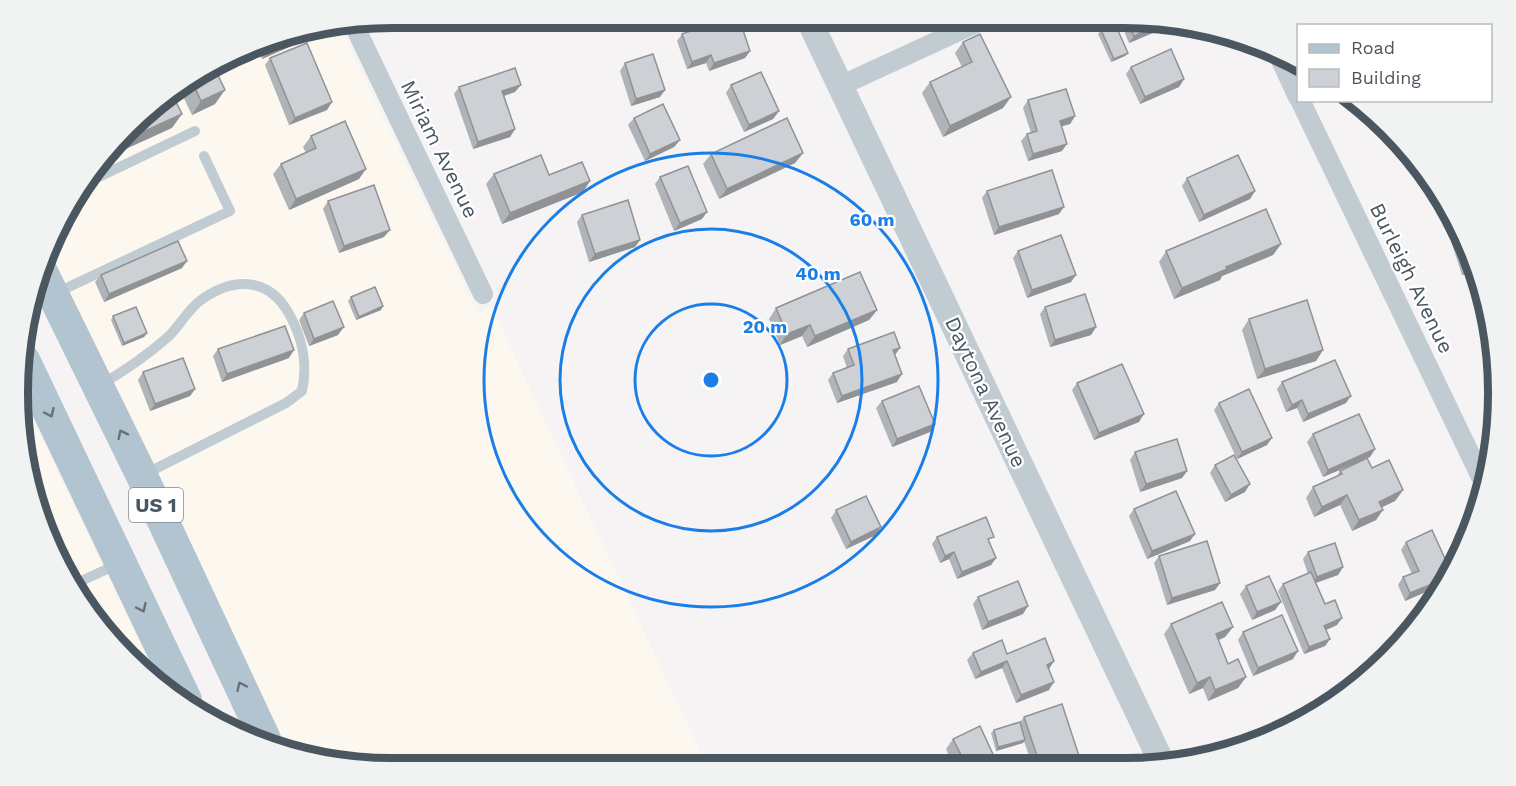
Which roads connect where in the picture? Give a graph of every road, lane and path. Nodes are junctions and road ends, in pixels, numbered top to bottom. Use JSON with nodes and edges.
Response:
{"nodes":[{"id":1,"x":813,"y":28,"type":"edge"},
{"id":2,"x":966,"y":28,"type":"edge"},
{"id":3,"x":357,"y":30,"type":"edge"},
{"id":4,"x":1283,"y":66,"type":"edge"},
{"id":5,"x":840,"y":86,"type":"junction"},
{"id":6,"x":1297,"y":95,"type":"edge"},
{"id":7,"x":1300,"y":102,"type":"edge"},
{"id":8,"x":195,"y":131,"type":"dead end"},
{"id":9,"x":204,"y":156,"type":"dead end"},
{"id":10,"x":100,"y":176,"type":"edge"},
{"id":11,"x":47,"y":283,"type":"edge"},
{"id":12,"x":483,"y":294,"type":"dead end"},
{"id":13,"x":29,"y":371,"type":"edge"},
{"id":14,"x":98,"y":386,"type":"junction"},
{"id":15,"x":1478,"y":472,"type":"edge"},
{"id":16,"x":142,"y":476,"type":"junction"},
{"id":17,"x":121,"y":563,"type":"junction"},
{"id":18,"x":81,"y":581,"type":"edge"},
{"id":19,"x":178,"y":687,"type":"edge"},
{"id":20,"x":262,"y":733,"type":"edge"},
{"id":21,"x":1159,"y":756,"type":"edge"}],
"edges":[{"from":1,"to":5,"type":"street","name":"Daytona Avenue"},
{"from":2,"to":5,"type":"street"},
{"from":3,"to":12,"type":"street","name":"Miriam Avenue"},
{"from":4,"to":6,"type":"street","name":"Burleigh Avenue"},
{"from":5,"to":21,"type":"street","name":"Daytona Avenue"},
{"from":7,"to":15,"type":"street","name":"Burleigh Avenue"},
{"from":8,"to":10,"type":"lane"},
{"from":9,"to":11,"type":"lane"},
{"from":11,"to":14,"type":"main road","number":"US 1"},
{"from":13,"to":17,"type":"main road","number":"US 1","one_way":true},
{"from":16,"to":14,"type":"main road","number":"US 1","one_way":true},
{"from":14,"to":16,"type":"lane"},
{"from":20,"to":16,"type":"main road","number":"US 1","one_way":true},
{"from":17,"to":18,"type":"lane"},
{"from":17,"to":19,"type":"main road","number":"US 1","one_way":true}]}
